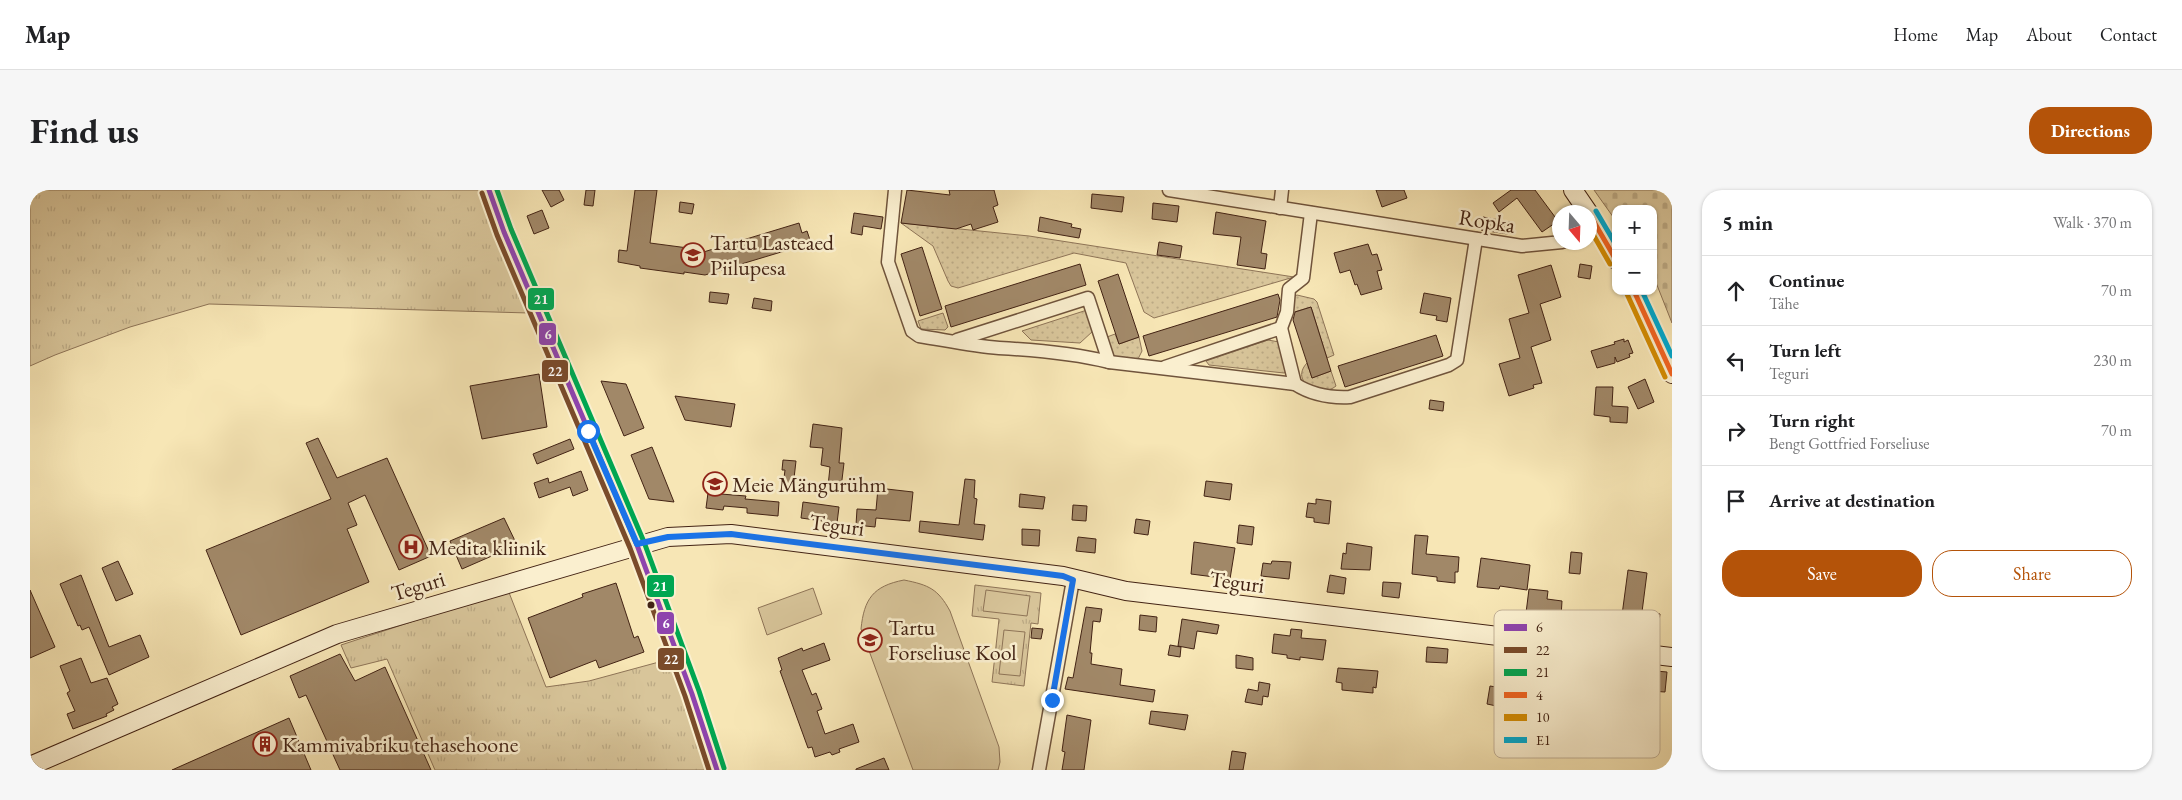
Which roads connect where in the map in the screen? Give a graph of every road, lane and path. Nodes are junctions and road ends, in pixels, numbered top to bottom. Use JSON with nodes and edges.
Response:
{"nodes":[{"id":1,"x":490,"y":190,"type":"edge"},
{"id":2,"x":895,"y":190,"type":"edge"},
{"id":3,"x":1169,"y":190,"type":"edge"},
{"id":4,"x":1282,"y":190,"type":"edge"},
{"id":5,"x":1573,"y":190,"type":"edge"},
{"id":6,"x":1581,"y":205,"type":"edge"},
{"id":7,"x":1280,"y":208,"type":"junction"},
{"id":8,"x":1311,"y":213,"type":"junction"},
{"id":9,"x":1597,"y":232,"type":"edge"},
{"id":10,"x":1476,"y":239,"type":"junction"},
{"id":11,"x":1552,"y":243,"type":"edge"},
{"id":12,"x":1612,"y":254,"type":"edge"},
{"id":13,"x":1636,"y":295,"type":"edge"},
{"id":14,"x":1281,"y":328,"type":"junction"},
{"id":15,"x":953,"y":341,"type":"junction"},
{"id":16,"x":1110,"y":362,"type":"junction"},
{"id":17,"x":1161,"y":368,"type":"junction"},
{"id":18,"x":1672,"y":374,"type":"edge"},
{"id":19,"x":1295,"y":384,"type":"junction"},
{"id":20,"x":637,"y":544,"type":"junction"},
{"id":21,"x":1073,"y":580,"type":"junction"},
{"id":22,"x":1494,"y":635,"type":"edge"},
{"id":23,"x":30,"y":766,"type":"edge"},
{"id":24,"x":717,"y":770,"type":"edge"},
{"id":25,"x":1039,"y":770,"type":"edge"}],
"edges":[{"from":1,"to":20,"type":"street"},
{"from":2,"to":15,"type":"street"},
{"from":3,"to":7,"type":"street","name":"Ropka"},
{"from":4,"to":7,"type":"street"},
{"from":5,"to":6,"type":"street"},
{"from":7,"to":8,"type":"street","name":"Ropka"},
{"from":8,"to":10,"type":"street","name":"Ropka"},
{"from":8,"to":14,"type":"street"},
{"from":9,"to":12,"type":"street"},
{"from":10,"to":11,"type":"street","name":"Ropka"},
{"from":10,"to":19,"type":"street"},
{"from":13,"to":18,"type":"street"},
{"from":14,"to":17,"type":"street"},
{"from":14,"to":19,"type":"street"},
{"from":15,"to":16,"type":"street"},
{"from":15,"to":16,"type":"street"},
{"from":16,"to":17,"type":"street"},
{"from":17,"to":19,"type":"street"},
{"from":20,"to":21,"type":"street","name":"Teguri"},
{"from":20,"to":23,"type":"street","name":"Teguri"},
{"from":20,"to":24,"type":"street"},
{"from":21,"to":22,"type":"street","name":"Teguri"},
{"from":21,"to":25,"type":"street"}]}
